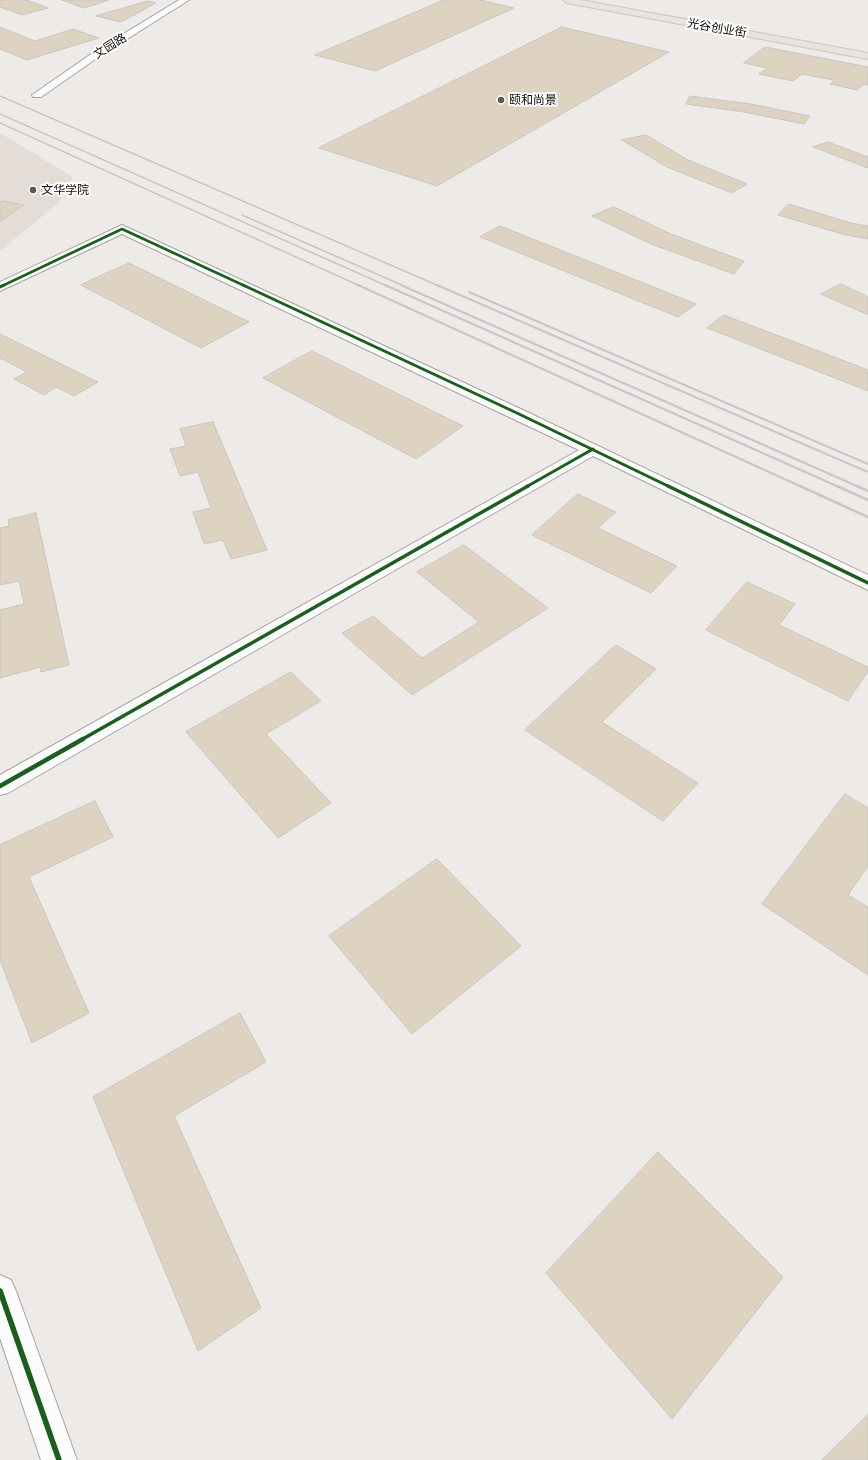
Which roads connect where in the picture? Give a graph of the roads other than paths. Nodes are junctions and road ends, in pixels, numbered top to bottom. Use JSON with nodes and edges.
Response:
{"nodes":[{"id":1,"x":185,"y":0,"type":"edge"},
{"id":2,"x":566,"y":0,"type":"edge"},
{"id":3,"x":600,"y":0,"type":"edge"},
{"id":4,"x":868,"y":48,"type":"edge"},
{"id":5,"x":868,"y":56,"type":"edge"},
{"id":6,"x":37,"y":95,"type":"dead end"},
{"id":7,"x":0,"y":288,"type":"edge"},
{"id":8,"x":593,"y":449,"type":"junction"},
{"id":9,"x":868,"y":583,"type":"edge"},
{"id":10,"x":0,"y":786,"type":"edge"},
{"id":11,"x":0,"y":1291,"type":"edge"},
{"id":12,"x":59,"y":1460,"type":"edge"}],
"edges":[{"from":1,"to":6,"type":"street","name":"文园路"},
{"from":2,"to":5,"type":"main road","name":"光谷创业街"},
{"from":3,"to":4,"type":"main road","name":"光谷创业街"},
{"from":7,"to":8,"type":"street"},
{"from":8,"to":9,"type":"street"},
{"from":8,"to":10,"type":"street"},
{"from":11,"to":12,"type":"street"}]}
